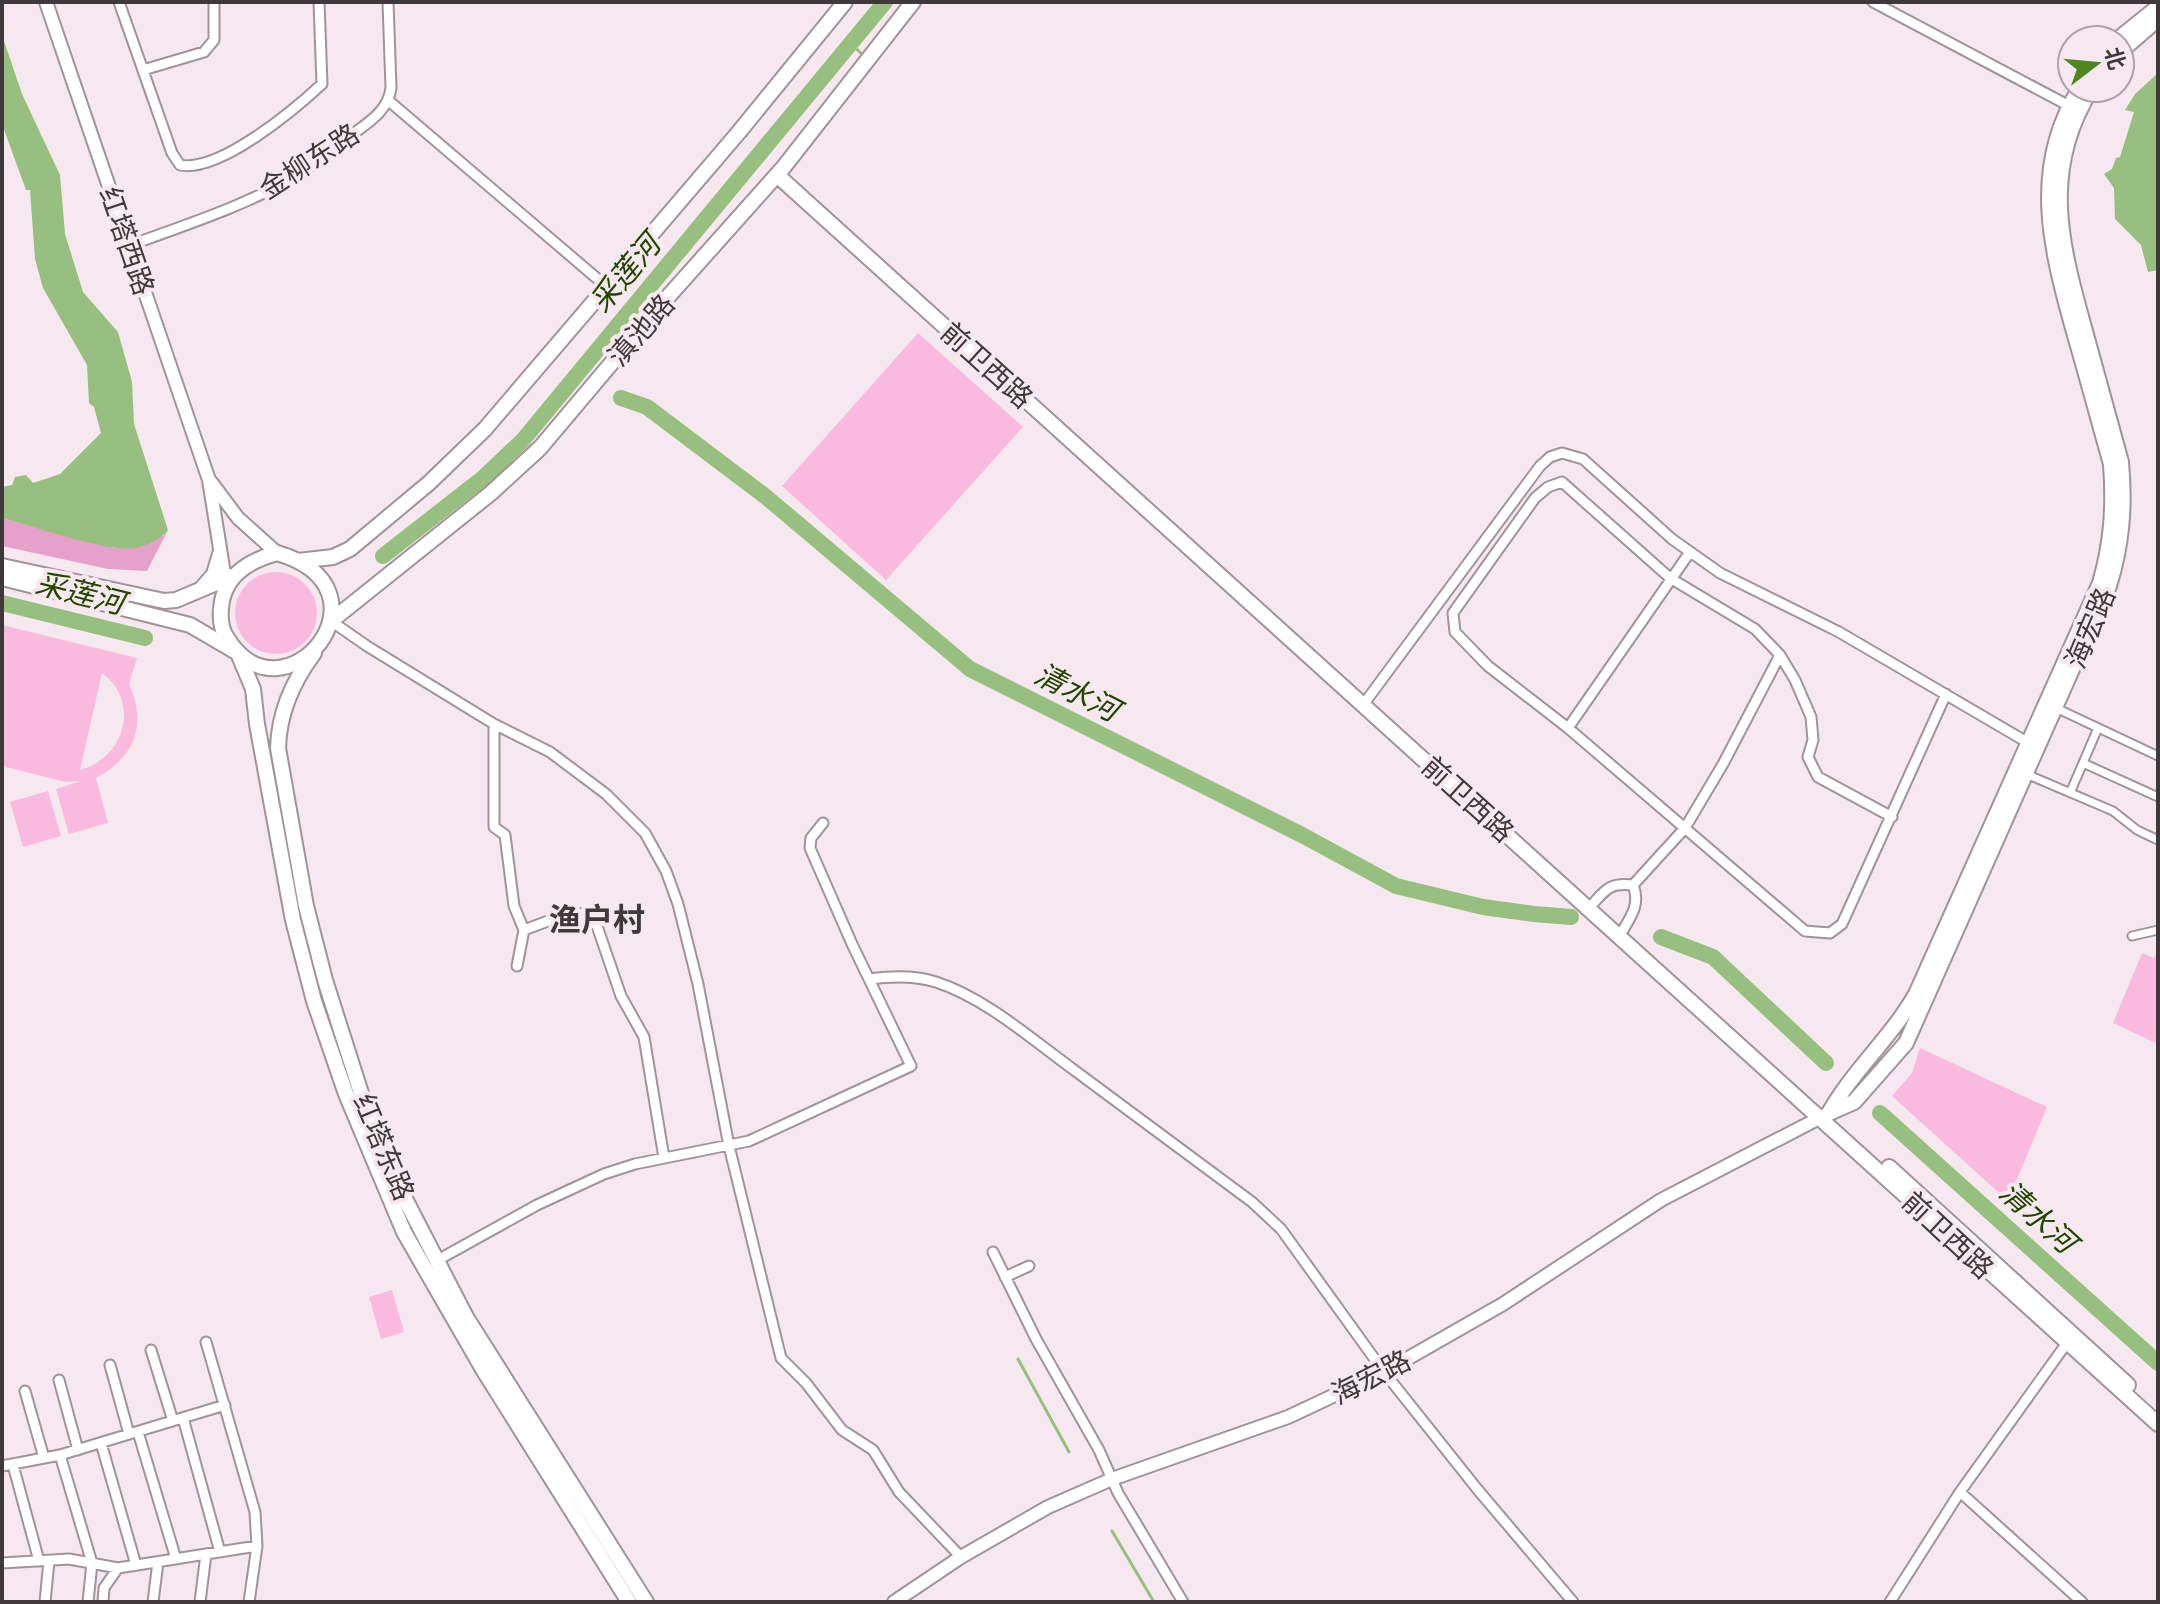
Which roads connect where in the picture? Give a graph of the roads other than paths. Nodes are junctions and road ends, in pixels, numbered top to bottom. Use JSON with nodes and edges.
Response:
{"nodes":[{"id":1,"x":46,"y":2,"type":"edge"},
{"id":2,"x":119,"y":2,"type":"edge"},
{"id":3,"x":214,"y":2,"type":"edge"},
{"id":4,"x":319,"y":2,"type":"edge"},
{"id":5,"x":388,"y":2,"type":"edge"},
{"id":6,"x":845,"y":2,"type":"edge"},
{"id":7,"x":913,"y":2,"type":"edge"},
{"id":8,"x":1873,"y":2,"type":"edge"},
{"id":9,"x":2158,"y":7,"type":"edge"},
{"id":10,"x":2158,"y":19,"type":"edge"},
{"id":11,"x":2136,"y":25,"type":"edge"},
{"id":12,"x":2136,"y":38,"type":"edge"},
{"id":13,"x":143,"y":70,"type":"junction"},
{"id":14,"x":389,"y":101,"type":"junction"},
{"id":15,"x":2074,"y":104,"type":"edge"},
{"id":16,"x":2077,"y":104,"type":"edge"},
{"id":17,"x":2073,"y":108,"type":"junction"},
{"id":18,"x":780,"y":172,"type":"junction"},
{"id":19,"x":128,"y":246,"type":"junction"},
{"id":20,"x":607,"y":287,"type":"junction"},
{"id":21,"x":209,"y":480,"type":"junction"},
{"id":22,"x":220,"y":551,"type":"junction"},
{"id":23,"x":1690,"y":552,"type":"junction"},
{"id":24,"x":277,"y":553,"type":"junction"},
{"id":25,"x":298,"y":561,"type":"junction"},
{"id":26,"x":2,"y":566,"type":"edge"},
{"id":27,"x":2,"y":578,"type":"edge"},
{"id":28,"x":1670,"y":578,"type":"junction"},
{"id":29,"x":228,"y":581,"type":"junction"},
{"id":30,"x":198,"y":591,"type":"junction"},
{"id":31,"x":331,"y":621,"type":"junction"},
{"id":32,"x":319,"y":647,"type":"junction"},
{"id":33,"x":238,"y":653,"type":"junction"},
{"id":34,"x":1780,"y":655,"type":"junction"},
{"id":35,"x":1946,"y":694,"type":"junction"},
{"id":36,"x":1367,"y":702,"type":"junction"},
{"id":37,"x":2056,"y":708,"type":"junction"},
{"id":38,"x":494,"y":724,"type":"junction"},
{"id":39,"x":1568,"y":728,"type":"junction"},
{"id":40,"x":2098,"y":728,"type":"junction"},
{"id":41,"x":2033,"y":746,"type":"junction"},
{"id":42,"x":2158,"y":756,"type":"edge"},
{"id":43,"x":2083,"y":763,"type":"junction"},
{"id":44,"x":2026,"y":774,"type":"junction"},
{"id":45,"x":2070,"y":793,"type":"junction"},
{"id":46,"x":2158,"y":797,"type":"edge"},
{"id":47,"x":1892,"y":817,"type":"junction"},
{"id":48,"x":823,"y":823,"type":"dead end"},
{"id":49,"x":1685,"y":828,"type":"junction"},
{"id":50,"x":2158,"y":840,"type":"edge"},
{"id":51,"x":1633,"y":885,"type":"junction"},
{"id":52,"x":1592,"y":905,"type":"junction"},
{"id":53,"x":524,"y":930,"type":"junction"},
{"id":54,"x":2158,"y":930,"type":"edge"},
{"id":55,"x":1622,"y":931,"type":"junction"},
{"id":56,"x":2132,"y":936,"type":"dead end"},
{"id":57,"x":517,"y":966,"type":"dead end"},
{"id":58,"x":869,"y":979,"type":"junction"},
{"id":59,"x":1825,"y":1116,"type":"junction"},
{"id":60,"x":729,"y":1146,"type":"junction"},
{"id":61,"x":664,"y":1158,"type":"junction"},
{"id":62,"x":993,"y":1252,"type":"dead end"},
{"id":63,"x":436,"y":1261,"type":"junction"},
{"id":64,"x":1029,"y":1266,"type":"dead end"},
{"id":65,"x":1005,"y":1277,"type":"junction"},
{"id":66,"x":2070,"y":1339,"type":"junction"},
{"id":67,"x":206,"y":1342,"type":"dead end"},
{"id":68,"x":151,"y":1350,"type":"dead end"},
{"id":69,"x":110,"y":1365,"type":"dead end"},
{"id":70,"x":1384,"y":1372,"type":"junction"},
{"id":71,"x":59,"y":1380,"type":"dead end"},
{"id":72,"x":25,"y":1391,"type":"dead end"},
{"id":73,"x":225,"y":1405,"type":"junction"},
{"id":74,"x":2158,"y":1412,"type":"edge"},
{"id":75,"x":178,"y":1420,"type":"junction"},
{"id":76,"x":2158,"y":1424,"type":"edge"},
{"id":77,"x":134,"y":1433,"type":"junction"},
{"id":78,"x":101,"y":1443,"type":"junction"},
{"id":79,"x":78,"y":1450,"type":"junction"},
{"id":80,"x":60,"y":1455,"type":"junction"},
{"id":81,"x":44,"y":1458,"type":"junction"},
{"id":82,"x":7,"y":1466,"type":"edge"},
{"id":83,"x":1112,"y":1479,"type":"junction"},
{"id":84,"x":1960,"y":1492,"type":"junction"},
{"id":85,"x":257,"y":1546,"type":"junction"},
{"id":86,"x":220,"y":1552,"type":"junction"},
{"id":87,"x":206,"y":1554,"type":"junction"},
{"id":88,"x":961,"y":1557,"type":"junction"},
{"id":89,"x":176,"y":1559,"type":"junction"},
{"id":90,"x":44,"y":1561,"type":"junction"},
{"id":91,"x":158,"y":1562,"type":"junction"},
{"id":92,"x":2,"y":1563,"type":"edge"},
{"id":93,"x":92,"y":1563,"type":"junction"},
{"id":94,"x":136,"y":1565,"type":"junction"},
{"id":95,"x":118,"y":1568,"type":"junction"},
{"id":96,"x":45,"y":1602,"type":"edge"},
{"id":97,"x":88,"y":1602,"type":"edge"},
{"id":98,"x":103,"y":1602,"type":"edge"},
{"id":99,"x":153,"y":1602,"type":"edge"},
{"id":100,"x":200,"y":1602,"type":"edge"},
{"id":101,"x":249,"y":1602,"type":"edge"},
{"id":102,"x":629,"y":1602,"type":"edge"},
{"id":103,"x":646,"y":1602,"type":"edge"},
{"id":104,"x":894,"y":1602,"type":"edge"},
{"id":105,"x":1183,"y":1602,"type":"edge"},
{"id":106,"x":1573,"y":1602,"type":"edge"},
{"id":107,"x":1890,"y":1602,"type":"edge"},
{"id":108,"x":2082,"y":1602,"type":"edge"}],
"edges":[{"from":1,"to":19,"type":"street","name":"红塔西路"},
{"from":2,"to":13,"type":"street"},
{"from":3,"to":13,"type":"street"},
{"from":4,"to":13,"type":"street"},
{"from":5,"to":14,"type":"street"},
{"from":6,"to":20,"type":"main road","name":"滇池路"},
{"from":7,"to":18,"type":"main road","name":"滇池路"},
{"from":8,"to":17,"type":"street"},
{"from":9,"to":11,"type":"main road"},
{"from":10,"to":12,"type":"main road"},
{"from":14,"to":19,"type":"street","name":"金柳东路"},
{"from":14,"to":20,"type":"street"},
{"from":15,"to":17,"type":"main road","name":"海宏路"},
{"from":16,"to":17,"type":"main road","name":"海宏路"},
{"from":17,"to":37,"type":"main road","name":"海宏路"},
{"from":17,"to":41,"type":"main road","name":"海宏路"},
{"from":18,"to":31,"type":"main road","name":"滇池路"},
{"from":18,"to":36,"type":"main road","name":"前卫西路"},
{"from":19,"to":21,"type":"street","name":"红塔西路"},
{"from":20,"to":25,"type":"main road","name":"滇池路"},
{"from":21,"to":22,"type":"street"},
{"from":21,"to":24,"type":"street"},
{"from":22,"to":29,"type":"street"},
{"from":22,"to":30,"type":"street"},
{"from":23,"to":28,"type":"street"},
{"from":23,"to":35,"type":"street"},
{"from":23,"to":36,"type":"street"},
{"from":24,"to":25,"type":"main road"},
{"from":24,"to":29,"type":"main road"},
{"from":25,"to":31,"type":"main road"},
{"from":26,"to":30,"type":"main road"},
{"from":27,"to":33,"type":"main road"},
{"from":28,"to":34,"type":"street"},
{"from":28,"to":39,"type":"street"},
{"from":28,"to":39,"type":"street"},
{"from":29,"to":30,"type":"main road"},
{"from":29,"to":33,"type":"main road"},
{"from":31,"to":32,"type":"main road"},
{"from":31,"to":38,"type":"street"},
{"from":32,"to":33,"type":"main road"},
{"from":32,"to":63,"type":"main road","name":"红塔东路"},
{"from":33,"to":102,"type":"main road","name":"红塔东路"},
{"from":34,"to":47,"type":"street"},
{"from":34,"to":49,"type":"street"},
{"from":35,"to":41,"type":"street"},
{"from":35,"to":47,"type":"street"},
{"from":36,"to":52,"type":"main road","name":"前卫西路"},
{"from":37,"to":40,"type":"street"},
{"from":37,"to":41,"type":"main road","name":"海宏路"},
{"from":38,"to":53,"type":"street"},
{"from":38,"to":60,"type":"street"},
{"from":39,"to":49,"type":"street"},
{"from":40,"to":42,"type":"street"},
{"from":40,"to":43,"type":"street"},
{"from":41,"to":44,"type":"main road","name":"海宏路"},
{"from":41,"to":59,"type":"main road","name":"海宏路"},
{"from":43,"to":45,"type":"street"},
{"from":43,"to":46,"type":"street"},
{"from":44,"to":45,"type":"street"},
{"from":44,"to":59,"type":"main road","name":"海宏路"},
{"from":45,"to":50,"type":"street"},
{"from":47,"to":49,"type":"street"},
{"from":48,"to":58,"type":"street"},
{"from":49,"to":51,"type":"street"},
{"from":51,"to":52,"type":"street"},
{"from":51,"to":55,"type":"street"},
{"from":52,"to":55,"type":"main road","name":"前卫西路"},
{"from":53,"to":57,"type":"street"},
{"from":53,"to":61,"type":"street"},
{"from":54,"to":56,"type":"street"},
{"from":55,"to":59,"type":"main road","name":"前卫西路"},
{"from":58,"to":60,"type":"street"},
{"from":58,"to":70,"type":"street"},
{"from":59,"to":66,"type":"main road","name":"前卫西路"},
{"from":59,"to":70,"type":"street","name":"海宏路"},
{"from":60,"to":61,"type":"street"},
{"from":60,"to":88,"type":"street"},
{"from":61,"to":63,"type":"street"},
{"from":62,"to":65,"type":"street"},
{"from":63,"to":103,"type":"main road","name":"红塔东路"},
{"from":64,"to":65,"type":"street"},
{"from":65,"to":83,"type":"street"},
{"from":66,"to":74,"type":"main road","name":"前卫西路"},
{"from":66,"to":76,"type":"main road","name":"前卫西路"},
{"from":66,"to":84,"type":"street"},
{"from":67,"to":73,"type":"street"},
{"from":68,"to":75,"type":"street"},
{"from":69,"to":77,"type":"street"},
{"from":70,"to":83,"type":"street","name":"海宏路"},
{"from":70,"to":106,"type":"street"},
{"from":71,"to":79,"type":"street"},
{"from":72,"to":81,"type":"street"},
{"from":73,"to":75,"type":"street"},
{"from":73,"to":85,"type":"street"},
{"from":75,"to":77,"type":"street"},
{"from":75,"to":86,"type":"street"},
{"from":77,"to":78,"type":"street"},
{"from":77,"to":89,"type":"street"},
{"from":78,"to":79,"type":"street"},
{"from":78,"to":94,"type":"street"},
{"from":79,"to":80,"type":"street"},
{"from":80,"to":81,"type":"street"},
{"from":80,"to":93,"type":"street"},
{"from":81,"to":82,"type":"street"},
{"from":82,"to":90,"type":"street"},
{"from":83,"to":88,"type":"street","name":"海宏路"},
{"from":83,"to":105,"type":"street"},
{"from":84,"to":107,"type":"street"},
{"from":84,"to":108,"type":"street"},
{"from":85,"to":86,"type":"street"},
{"from":85,"to":101,"type":"street"},
{"from":86,"to":87,"type":"street"},
{"from":87,"to":89,"type":"street"},
{"from":87,"to":100,"type":"street"},
{"from":88,"to":104,"type":"street","name":"海宏路"},
{"from":89,"to":91,"type":"street"},
{"from":90,"to":92,"type":"street"},
{"from":90,"to":93,"type":"street"},
{"from":90,"to":96,"type":"street"},
{"from":91,"to":94,"type":"street"},
{"from":91,"to":99,"type":"street"},
{"from":93,"to":95,"type":"street"},
{"from":93,"to":97,"type":"street"},
{"from":94,"to":95,"type":"street"},
{"from":95,"to":98,"type":"street"}]}
